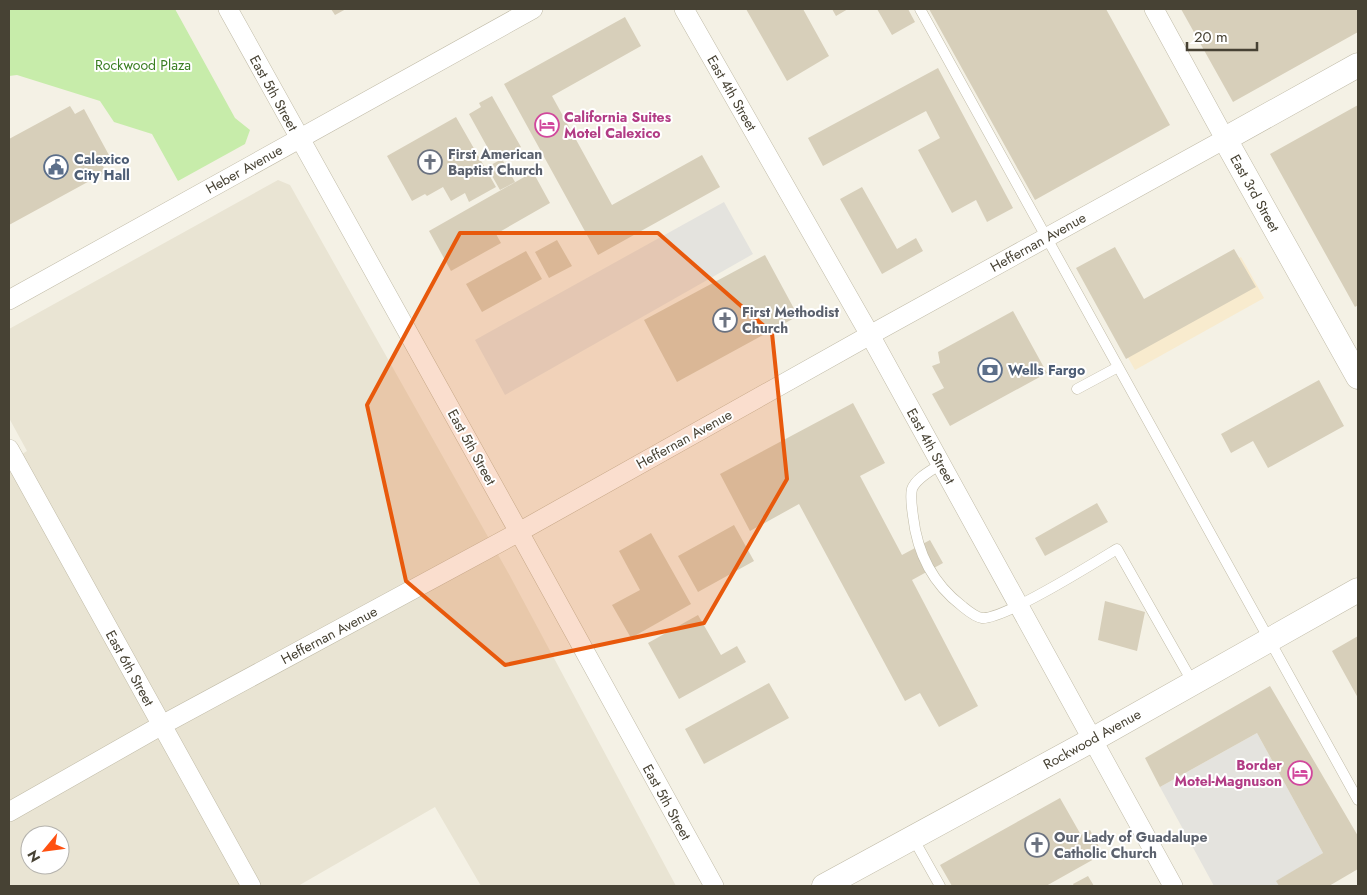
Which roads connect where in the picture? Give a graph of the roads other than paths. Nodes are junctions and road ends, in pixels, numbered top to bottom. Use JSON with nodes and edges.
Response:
{"nodes":[{"id":1,"x":228,"y":9,"type":"edge"},
{"id":2,"x":533,"y":9,"type":"edge"},
{"id":3,"x":684,"y":9,"type":"edge"},
{"id":4,"x":920,"y":9,"type":"edge"},
{"id":5,"x":1154,"y":9,"type":"edge"},
{"id":6,"x":1358,"y":66,"type":"edge"},
{"id":7,"x":299,"y":138,"type":"junction"},
{"id":8,"x":1225,"y":140,"type":"junction"},
{"id":9,"x":1047,"y":238,"type":"junction"},
{"id":10,"x":9,"y":300,"type":"edge"},
{"id":11,"x":870,"y":335,"type":"junction"},
{"id":12,"x":1118,"y":367,"type":"junction"},
{"id":13,"x":1358,"y":377,"type":"edge"},
{"id":14,"x":1077,"y":389,"type":"dead end"},
{"id":15,"x":9,"y":449,"type":"edge"},
{"id":16,"x":941,"y":464,"type":"junction"},
{"id":17,"x":519,"y":532,"type":"junction"},
{"id":18,"x":1358,"y":590,"type":"edge"},
{"id":19,"x":1018,"y":606,"type":"junction"},
{"id":20,"x":1269,"y":640,"type":"junction"},
{"id":21,"x":1193,"y":683,"type":"junction"},
{"id":22,"x":162,"y":725,"type":"junction"},
{"id":23,"x":1092,"y":740,"type":"junction"},
{"id":24,"x":1358,"y":800,"type":"edge"},
{"id":25,"x":9,"y":812,"type":"edge"},
{"id":26,"x":912,"y":838,"type":"junction"},
{"id":27,"x":251,"y":886,"type":"edge"},
{"id":28,"x":714,"y":886,"type":"edge"},
{"id":29,"x":824,"y":886,"type":"edge"},
{"id":30,"x":940,"y":886,"type":"edge"},
{"id":31,"x":1173,"y":886,"type":"edge"}],
"edges":[{"from":1,"to":7,"type":"street","name":"East 5th Street"},
{"from":2,"to":7,"type":"street","name":"Heber Avenue"},
{"from":3,"to":11,"type":"street","name":"East 4th Street"},
{"from":4,"to":9,"type":"lane"},
{"from":5,"to":8,"type":"street","name":"East 3rd Street"},
{"from":6,"to":8,"type":"street","name":"Heffernan Avenue"},
{"from":7,"to":10,"type":"street","name":"Heber Avenue"},
{"from":7,"to":17,"type":"street","name":"East 5th Street"},
{"from":8,"to":9,"type":"street","name":"Heffernan Avenue"},
{"from":8,"to":13,"type":"street","name":"East 3rd Street"},
{"from":9,"to":11,"type":"street","name":"Heffernan Avenue"},
{"from":9,"to":12,"type":"lane"},
{"from":11,"to":16,"type":"street","name":"East 4th Street"},
{"from":11,"to":17,"type":"street","name":"Heffernan Avenue"},
{"from":12,"to":14,"type":"lane"},
{"from":12,"to":20,"type":"lane"},
{"from":15,"to":22,"type":"street","name":"East 6th Street"},
{"from":16,"to":19,"type":"street","name":"East 4th Street"},
{"from":16,"to":19,"type":"lane"},
{"from":17,"to":22,"type":"street","name":"Heffernan Avenue"},
{"from":17,"to":28,"type":"street","name":"East 5th Street"},
{"from":18,"to":20,"type":"street","name":"Rockwood Avenue"},
{"from":19,"to":21,"type":"lane"},
{"from":19,"to":23,"type":"street","name":"East 4th Street"},
{"from":20,"to":21,"type":"street","name":"Rockwood Avenue"},
{"from":20,"to":24,"type":"lane"},
{"from":21,"to":23,"type":"street","name":"Rockwood Avenue"},
{"from":22,"to":25,"type":"street","name":"Heffernan Avenue"},
{"from":22,"to":27,"type":"street","name":"East 6th Street"},
{"from":23,"to":26,"type":"street","name":"Rockwood Avenue"},
{"from":23,"to":31,"type":"street","name":"East 4th Street"},
{"from":26,"to":29,"type":"street","name":"Rockwood Avenue"},
{"from":26,"to":30,"type":"lane"}]}
